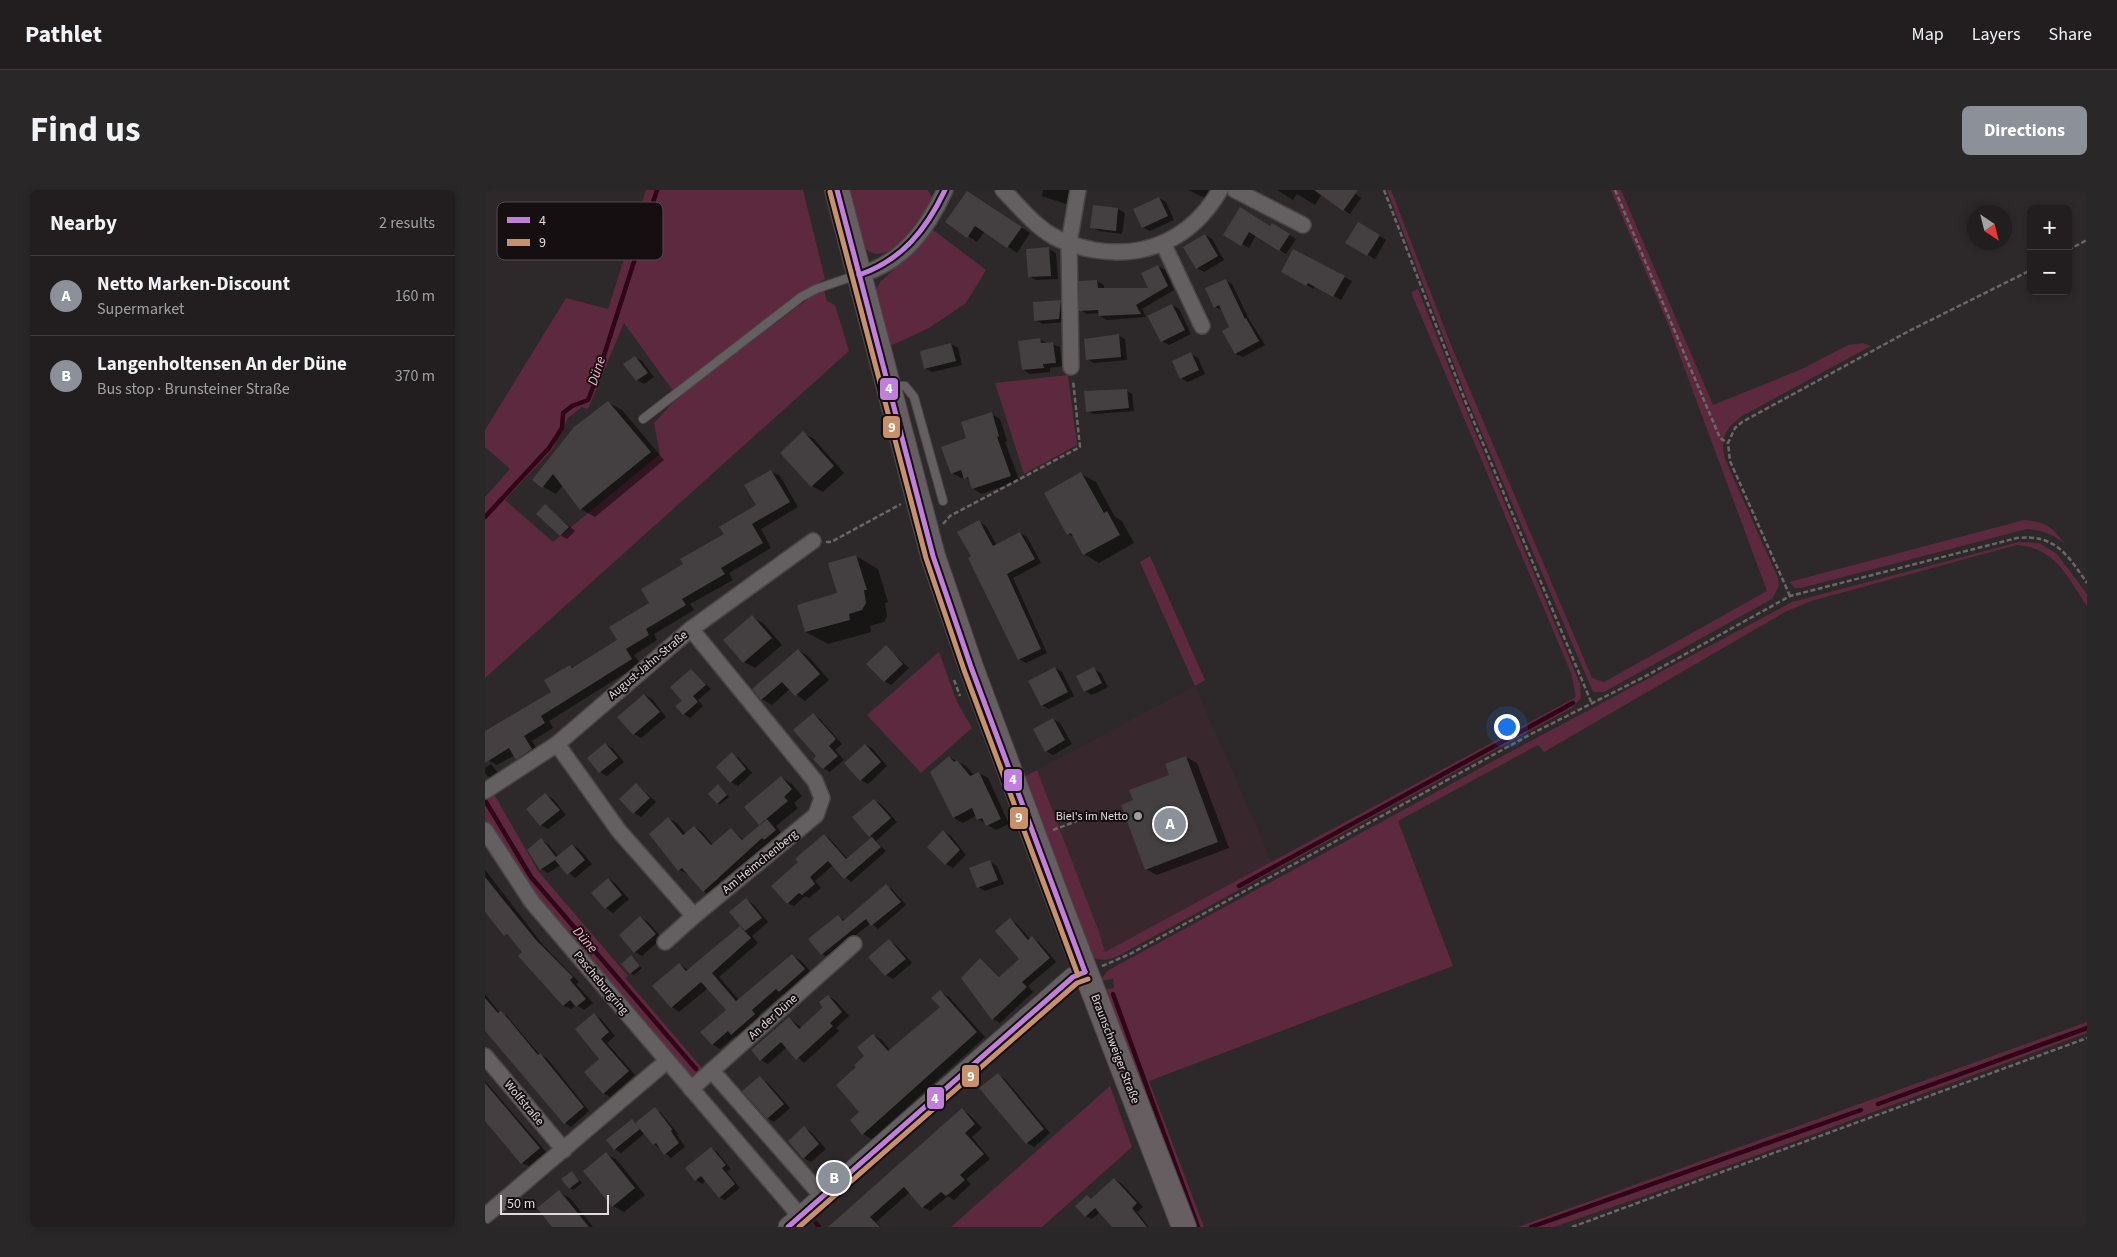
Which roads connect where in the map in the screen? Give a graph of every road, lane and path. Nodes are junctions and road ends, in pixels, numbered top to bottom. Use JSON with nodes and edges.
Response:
{"nodes":[{"id":1,"x":837,"y":190,"type":"edge"},
{"id":2,"x":945,"y":190,"type":"edge"},
{"id":3,"x":1003,"y":190,"type":"edge"},
{"id":4,"x":1079,"y":190,"type":"edge"},
{"id":5,"x":1221,"y":190,"type":"edge"},
{"id":6,"x":1235,"y":190,"type":"edge"},
{"id":7,"x":1385,"y":190,"type":"edge"},
{"id":8,"x":1615,"y":190,"type":"edge"},
{"id":9,"x":1303,"y":225,"type":"dead end"},
{"id":10,"x":2087,"y":240,"type":"edge"},
{"id":11,"x":1069,"y":243,"type":"junction"},
{"id":12,"x":1163,"y":243,"type":"junction"},
{"id":13,"x":2072,"y":248,"type":"edge"},
{"id":14,"x":2027,"y":272,"type":"edge"},
{"id":15,"x":859,"y":275,"type":"junction"},
{"id":16,"x":1202,"y":326,"type":"dead end"},
{"id":17,"x":1071,"y":367,"type":"joint"},
{"id":18,"x":887,"y":386,"type":"junction"},
{"id":19,"x":643,"y":419,"type":"dead end"},
{"id":20,"x":1728,"y":442,"type":"junction"},
{"id":21,"x":943,"y":501,"type":"dead end"},
{"id":22,"x":902,"y":503,"type":"dead end"},
{"id":23,"x":926,"y":534,"type":"junction"},
{"id":24,"x":813,"y":542,"type":"joint"},
{"id":25,"x":2087,"y":583,"type":"edge"},
{"id":26,"x":1790,"y":596,"type":"junction"},
{"id":27,"x":691,"y":629,"type":"junction"},
{"id":28,"x":1592,"y":704,"type":"junction"},
{"id":29,"x":557,"y":744,"type":"junction"},
{"id":30,"x":485,"y":791,"type":"edge"},
{"id":31,"x":485,"y":830,"type":"edge"},
{"id":32,"x":694,"y":916,"type":"junction"},
{"id":33,"x":665,"y":942,"type":"dead end"},
{"id":34,"x":854,"y":944,"type":"dead end"},
{"id":35,"x":1085,"y":972,"type":"junction"},
{"id":36,"x":2087,"y":1038,"type":"edge"},
{"id":37,"x":485,"y":1056,"type":"edge"},
{"id":38,"x":667,"y":1061,"type":"junction"},
{"id":39,"x":712,"y":1071,"type":"junction"},
{"id":40,"x":691,"y":1089,"type":"junction"},
{"id":41,"x":564,"y":1150,"type":"junction"},
{"id":42,"x":822,"y":1196,"type":"junction"},
{"id":43,"x":485,"y":1216,"type":"edge"},
{"id":44,"x":794,"y":1222,"type":"edge"},
{"id":45,"x":1184,"y":1227,"type":"edge"},
{"id":46,"x":1572,"y":1227,"type":"edge"}],
"edges":[{"from":1,"to":15,"type":"main road","name":"Braunschweiger Straße"},
{"from":2,"to":15,"type":"street"},
{"from":3,"to":11,"type":"street"},
{"from":4,"to":11,"type":"street"},
{"from":5,"to":12,"type":"street"},
{"from":6,"to":9,"type":"street"},
{"from":7,"to":28,"type":"path"},
{"from":8,"to":20,"type":"path"},
{"from":10,"to":13,"type":"path"},
{"from":11,"to":12,"type":"street"},
{"from":11,"to":17,"type":"street"},
{"from":12,"to":16,"type":"street"},
{"from":14,"to":20,"type":"path"},
{"from":15,"to":18,"type":"main road","name":"Braunschweiger Straße"},
{"from":15,"to":19,"type":"lane"},
{"from":17,"to":23,"type":"path"},
{"from":18,"to":21,"type":"lane"},
{"from":18,"to":23,"type":"main road","name":"Braunschweiger Straße"},
{"from":20,"to":26,"type":"path"},
{"from":22,"to":24,"type":"path"},
{"from":23,"to":35,"type":"main road","name":"Braunschweiger Straße"},
{"from":24,"to":27,"type":"street","name":"August-Jahn-Straße"},
{"from":25,"to":26,"type":"path"},
{"from":26,"to":28,"type":"path"},
{"from":27,"to":29,"type":"street","name":"August-Jahn-Straße"},
{"from":27,"to":32,"type":"street","name":"Am Heimchenberg"},
{"from":28,"to":35,"type":"path"},
{"from":29,"to":30,"type":"street","name":"August-Jahn-Straße"},
{"from":29,"to":32,"type":"street"},
{"from":31,"to":38,"type":"street","name":"Pascheburgring"},
{"from":32,"to":33,"type":"street","name":"Am Heimchenberg"},
{"from":34,"to":39,"type":"street","name":"An der Düne"},
{"from":35,"to":42,"type":"street"},
{"from":35,"to":45,"type":"main road","name":"Braunschweiger Straße"},
{"from":36,"to":46,"type":"path"},
{"from":37,"to":41,"type":"street","name":"Wolfstraße"},
{"from":38,"to":40,"type":"street","name":"Pascheburgring"},
{"from":38,"to":41,"type":"street"},
{"from":39,"to":40,"type":"street","name":"An der Düne"},
{"from":39,"to":42,"type":"street"},
{"from":40,"to":44,"type":"street","name":"Pascheburgring"},
{"from":41,"to":43,"type":"street"},
{"from":42,"to":44,"type":"street"}]}
